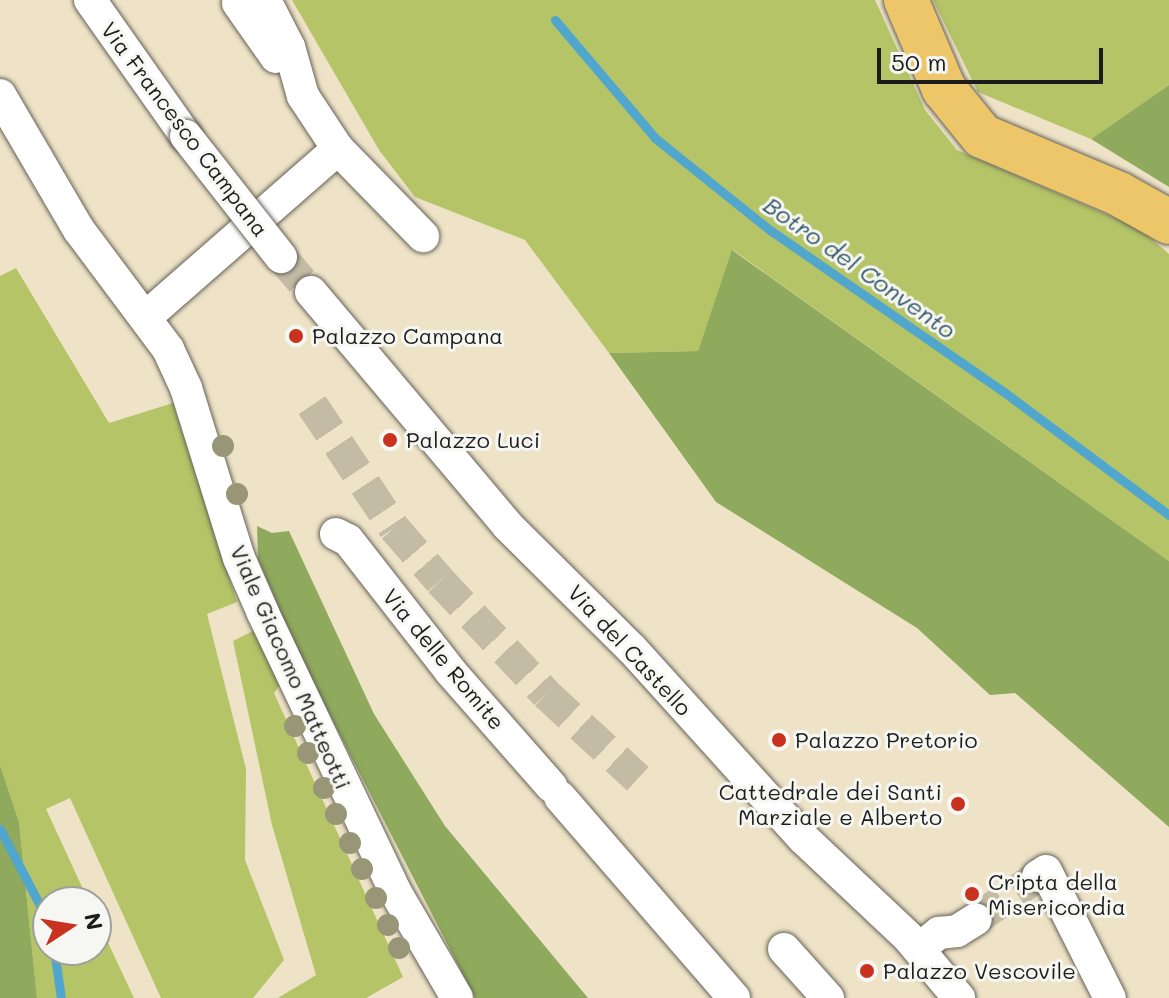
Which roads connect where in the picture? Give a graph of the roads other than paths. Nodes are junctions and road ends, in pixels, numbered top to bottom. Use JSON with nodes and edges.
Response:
{"nodes":[{"id":1,"x":90,"y":0,"type":"edge"},
{"id":2,"x":906,"y":0,"type":"edge"},
{"id":3,"x":252,"y":1,"type":"edge"},
{"id":4,"x":0,"y":95,"type":"edge"},
{"id":5,"x":338,"y":149,"type":"junction"},
{"id":6,"x":1169,"y":222,"type":"edge"},
{"id":7,"x":423,"y":236,"type":"dead end"},
{"id":8,"x":281,"y":257,"type":"tunnel mouth"},
{"id":9,"x":311,"y":292,"type":"tunnel mouth"},
{"id":10,"x":147,"y":316,"type":"junction"},
{"id":11,"x":336,"y":534,"type":"dead end"},
{"id":12,"x":1038,"y":876,"type":"dead end"},
{"id":13,"x":976,"y":919,"type":"tunnel mouth"},
{"id":14,"x":784,"y":949,"type":"dead end"},
{"id":15,"x":919,"y":949,"type":"junction"},
{"id":16,"x":457,"y":998,"type":"edge"},
{"id":17,"x":734,"y":998,"type":"edge"},
{"id":18,"x":828,"y":998,"type":"edge"},
{"id":19,"x":959,"y":998,"type":"edge"},
{"id":20,"x":1110,"y":998,"type":"edge"}],
"edges":[{"from":1,"to":8,"type":"street","name":"Via Francesco Campana","bridge":true},
{"from":2,"to":6,"type":"main road"},
{"from":3,"to":5,"type":"street"},
{"from":4,"to":10,"type":"street","name":"Viale Giacomo Matteotti"},
{"from":5,"to":7,"type":"street"},
{"from":5,"to":10,"type":"street"},
{"from":9,"to":15,"type":"street","name":"Via del Castello"},
{"from":10,"to":16,"type":"street","name":"Viale Giacomo Matteotti"},
{"from":11,"to":17,"type":"street","name":"Via delle Romite"},
{"from":12,"to":20,"type":"street"},
{"from":13,"to":15,"type":"street"},
{"from":14,"to":18,"type":"street"},
{"from":15,"to":19,"type":"street","name":"Via del Castello"}]}
